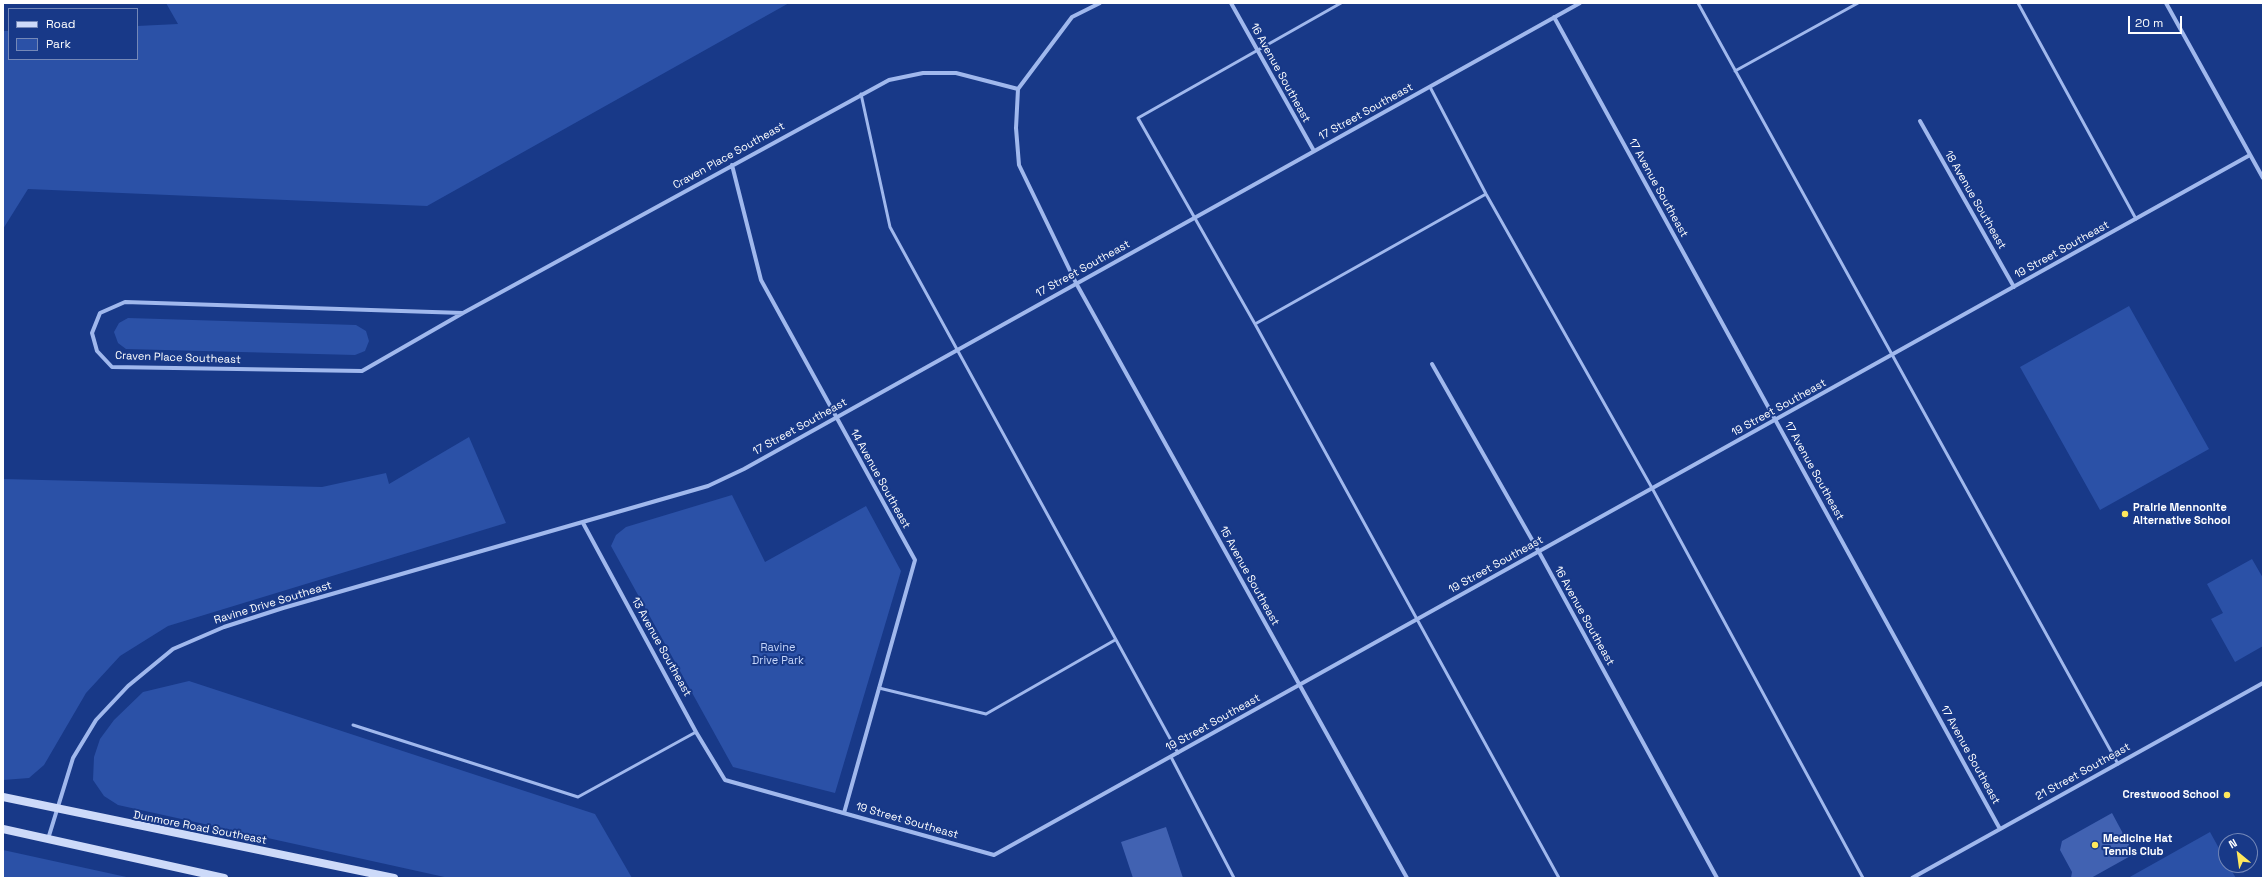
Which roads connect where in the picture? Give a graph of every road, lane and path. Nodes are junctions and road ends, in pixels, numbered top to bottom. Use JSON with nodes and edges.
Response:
{"nodes":[{"id":1,"x":1100,"y":3,"type":"edge"},
{"id":2,"x":1231,"y":3,"type":"edge"},
{"id":3,"x":1341,"y":3,"type":"edge"},
{"id":4,"x":1580,"y":3,"type":"edge"},
{"id":5,"x":1698,"y":3,"type":"edge"},
{"id":6,"x":1858,"y":3,"type":"edge"},
{"id":7,"x":2018,"y":3,"type":"edge"},
{"id":8,"x":2166,"y":3,"type":"edge"},
{"id":9,"x":1554,"y":17,"type":"junction"},
{"id":10,"x":1258,"y":51,"type":"junction"},
{"id":11,"x":1735,"y":70,"type":"junction"},
{"id":12,"x":1430,"y":86,"type":"junction"},
{"id":13,"x":1018,"y":88,"type":"junction"},
{"id":14,"x":861,"y":94,"type":"junction"},
{"id":15,"x":1920,"y":122,"type":"dead end"},
{"id":16,"x":1314,"y":151,"type":"junction"},
{"id":17,"x":2250,"y":155,"type":"junction"},
{"id":18,"x":732,"y":164,"type":"junction"},
{"id":19,"x":2263,"y":178,"type":"edge"},
{"id":20,"x":1486,"y":194,"type":"junction"},
{"id":21,"x":1195,"y":218,"type":"junction"},
{"id":22,"x":2136,"y":219,"type":"junction"},
{"id":23,"x":1076,"y":284,"type":"junction"},
{"id":24,"x":2014,"y":287,"type":"junction"},
{"id":25,"x":463,"y":314,"type":"junction"},
{"id":26,"x":1255,"y":324,"type":"junction"},
{"id":27,"x":957,"y":350,"type":"junction"},
{"id":28,"x":1892,"y":355,"type":"junction"},
{"id":29,"x":1432,"y":364,"type":"dead end"},
{"id":30,"x":836,"y":418,"type":"junction"},
{"id":31,"x":1776,"y":420,"type":"junction"},
{"id":32,"x":1652,"y":488,"type":"junction"},
{"id":33,"x":583,"y":523,"type":"junction"},
{"id":34,"x":1538,"y":552,"type":"junction"},
{"id":35,"x":1416,"y":620,"type":"junction"},
{"id":36,"x":1115,"y":640,"type":"junction"},
{"id":37,"x":2263,"y":682,"type":"edge"},
{"id":38,"x":1300,"y":685,"type":"junction"},
{"id":39,"x":879,"y":688,"type":"junction"},
{"id":40,"x":354,"y":725,"type":"dead end"},
{"id":41,"x":696,"y":732,"type":"junction"},
{"id":42,"x":1178,"y":753,"type":"junction"},
{"id":43,"x":1171,"y":757,"type":"junction"},
{"id":44,"x":2118,"y":764,"type":"junction"},
{"id":45,"x":725,"y":780,"type":"joint"},
{"id":46,"x":3,"y":797,"type":"edge"},
{"id":47,"x":57,"y":810,"type":"junction"},
{"id":48,"x":844,"y":813,"type":"junction"},
{"id":49,"x":3,"y":829,"type":"edge"},
{"id":50,"x":2000,"y":829,"type":"junction"},
{"id":51,"x":48,"y":839,"type":"junction"},
{"id":52,"x":224,"y":878,"type":"edge"},
{"id":53,"x":394,"y":878,"type":"edge"},
{"id":54,"x":1234,"y":878,"type":"edge"},
{"id":55,"x":1407,"y":878,"type":"edge"},
{"id":56,"x":1559,"y":878,"type":"edge"},
{"id":57,"x":1717,"y":878,"type":"edge"},
{"id":58,"x":1863,"y":878,"type":"edge"},
{"id":59,"x":1912,"y":878,"type":"edge"}],
"edges":[{"from":1,"to":13,"type":"street"},
{"from":2,"to":10,"type":"street","name":"16 Avenue Southeast"},
{"from":3,"to":10,"type":"lane"},
{"from":4,"to":9,"type":"street","name":"17 Street Southeast"},
{"from":5,"to":11,"type":"lane"},
{"from":6,"to":11,"type":"lane"},
{"from":7,"to":22,"type":"lane"},
{"from":8,"to":17,"type":"street"},
{"from":9,"to":12,"type":"street","name":"17 Street Southeast"},
{"from":9,"to":31,"type":"street","name":"17 Avenue Southeast"},
{"from":10,"to":16,"type":"street","name":"16 Avenue Southeast"},
{"from":10,"to":21,"type":"lane"},
{"from":11,"to":28,"type":"lane"},
{"from":12,"to":16,"type":"street","name":"17 Street Southeast"},
{"from":12,"to":20,"type":"lane"},
{"from":13,"to":14,"type":"street","name":"Craven Place Southeast"},
{"from":13,"to":23,"type":"street","name":"15 Avenue Southeast"},
{"from":14,"to":18,"type":"street","name":"Craven Place Southeast"},
{"from":14,"to":27,"type":"lane"},
{"from":15,"to":24,"type":"street","name":"18 Avenue Southeast"},
{"from":16,"to":21,"type":"street","name":"17 Street Southeast"},
{"from":17,"to":19,"type":"street"},
{"from":17,"to":22,"type":"street","name":"19 Street Southeast"},
{"from":18,"to":25,"type":"street","name":"Craven Place Southeast"},
{"from":18,"to":30,"type":"street","name":"14 Avenue Southeast"},
{"from":20,"to":26,"type":"lane"},
{"from":20,"to":32,"type":"lane"},
{"from":21,"to":23,"type":"street","name":"17 Street Southeast"},
{"from":21,"to":26,"type":"lane"},
{"from":22,"to":24,"type":"street","name":"19 Street Southeast"},
{"from":23,"to":27,"type":"street","name":"17 Street Southeast"},
{"from":23,"to":38,"type":"street","name":"15 Avenue Southeast"},
{"from":24,"to":28,"type":"street","name":"19 Street Southeast"},
{"from":25,"to":25,"type":"street","name":"Craven Place Southeast"},
{"from":26,"to":35,"type":"lane"},
{"from":27,"to":30,"type":"street","name":"17 Street Southeast"},
{"from":27,"to":36,"type":"lane"},
{"from":28,"to":31,"type":"street","name":"19 Street Southeast"},
{"from":28,"to":44,"type":"lane"},
{"from":29,"to":34,"type":"street","name":"16 Avenue Southeast"},
{"from":30,"to":33,"type":"street","name":"17 Street Southeast"},
{"from":30,"to":39,"type":"street","name":"14 Avenue Southeast"},
{"from":31,"to":32,"type":"street","name":"19 Street Southeast"},
{"from":31,"to":50,"type":"street","name":"17 Avenue Southeast"},
{"from":32,"to":34,"type":"street","name":"19 Street Southeast"},
{"from":32,"to":58,"type":"lane"},
{"from":33,"to":41,"type":"street","name":"13 Avenue Southeast"},
{"from":33,"to":47,"type":"street","name":"Ravine Drive Southeast"},
{"from":34,"to":35,"type":"street","name":"19 Street Southeast"},
{"from":34,"to":57,"type":"street","name":"16 Avenue Southeast"},
{"from":35,"to":38,"type":"street","name":"19 Street Southeast"},
{"from":35,"to":56,"type":"lane"},
{"from":36,"to":39,"type":"lane"},
{"from":36,"to":42,"type":"lane"},
{"from":37,"to":44,"type":"street","name":"21 Street Southeast"},
{"from":38,"to":42,"type":"street","name":"19 Street Southeast"},
{"from":38,"to":55,"type":"street","name":"15 Avenue Southeast"},
{"from":39,"to":48,"type":"street","name":"14 Avenue Southeast"},
{"from":40,"to":41,"type":"lane"},
{"from":41,"to":45,"type":"street","name":"13 Avenue Southeast"},
{"from":42,"to":43,"type":"street","name":"19 Street Southeast"},
{"from":43,"to":48,"type":"street","name":"19 Street Southeast"},
{"from":43,"to":54,"type":"lane"},
{"from":44,"to":50,"type":"street","name":"21 Street Southeast"},
{"from":45,"to":48,"type":"street","name":"19 Street Southeast"},
{"from":46,"to":47,"type":"main road","name":"Dunmore Road Southeast"},
{"from":47,"to":51,"type":"street","name":"Ravine Drive Southeast"},
{"from":47,"to":53,"type":"main road","name":"Dunmore Road Southeast"},
{"from":49,"to":51,"type":"main road"},
{"from":50,"to":59,"type":"street","name":"21 Street Southeast"},
{"from":51,"to":52,"type":"main road"}]}
